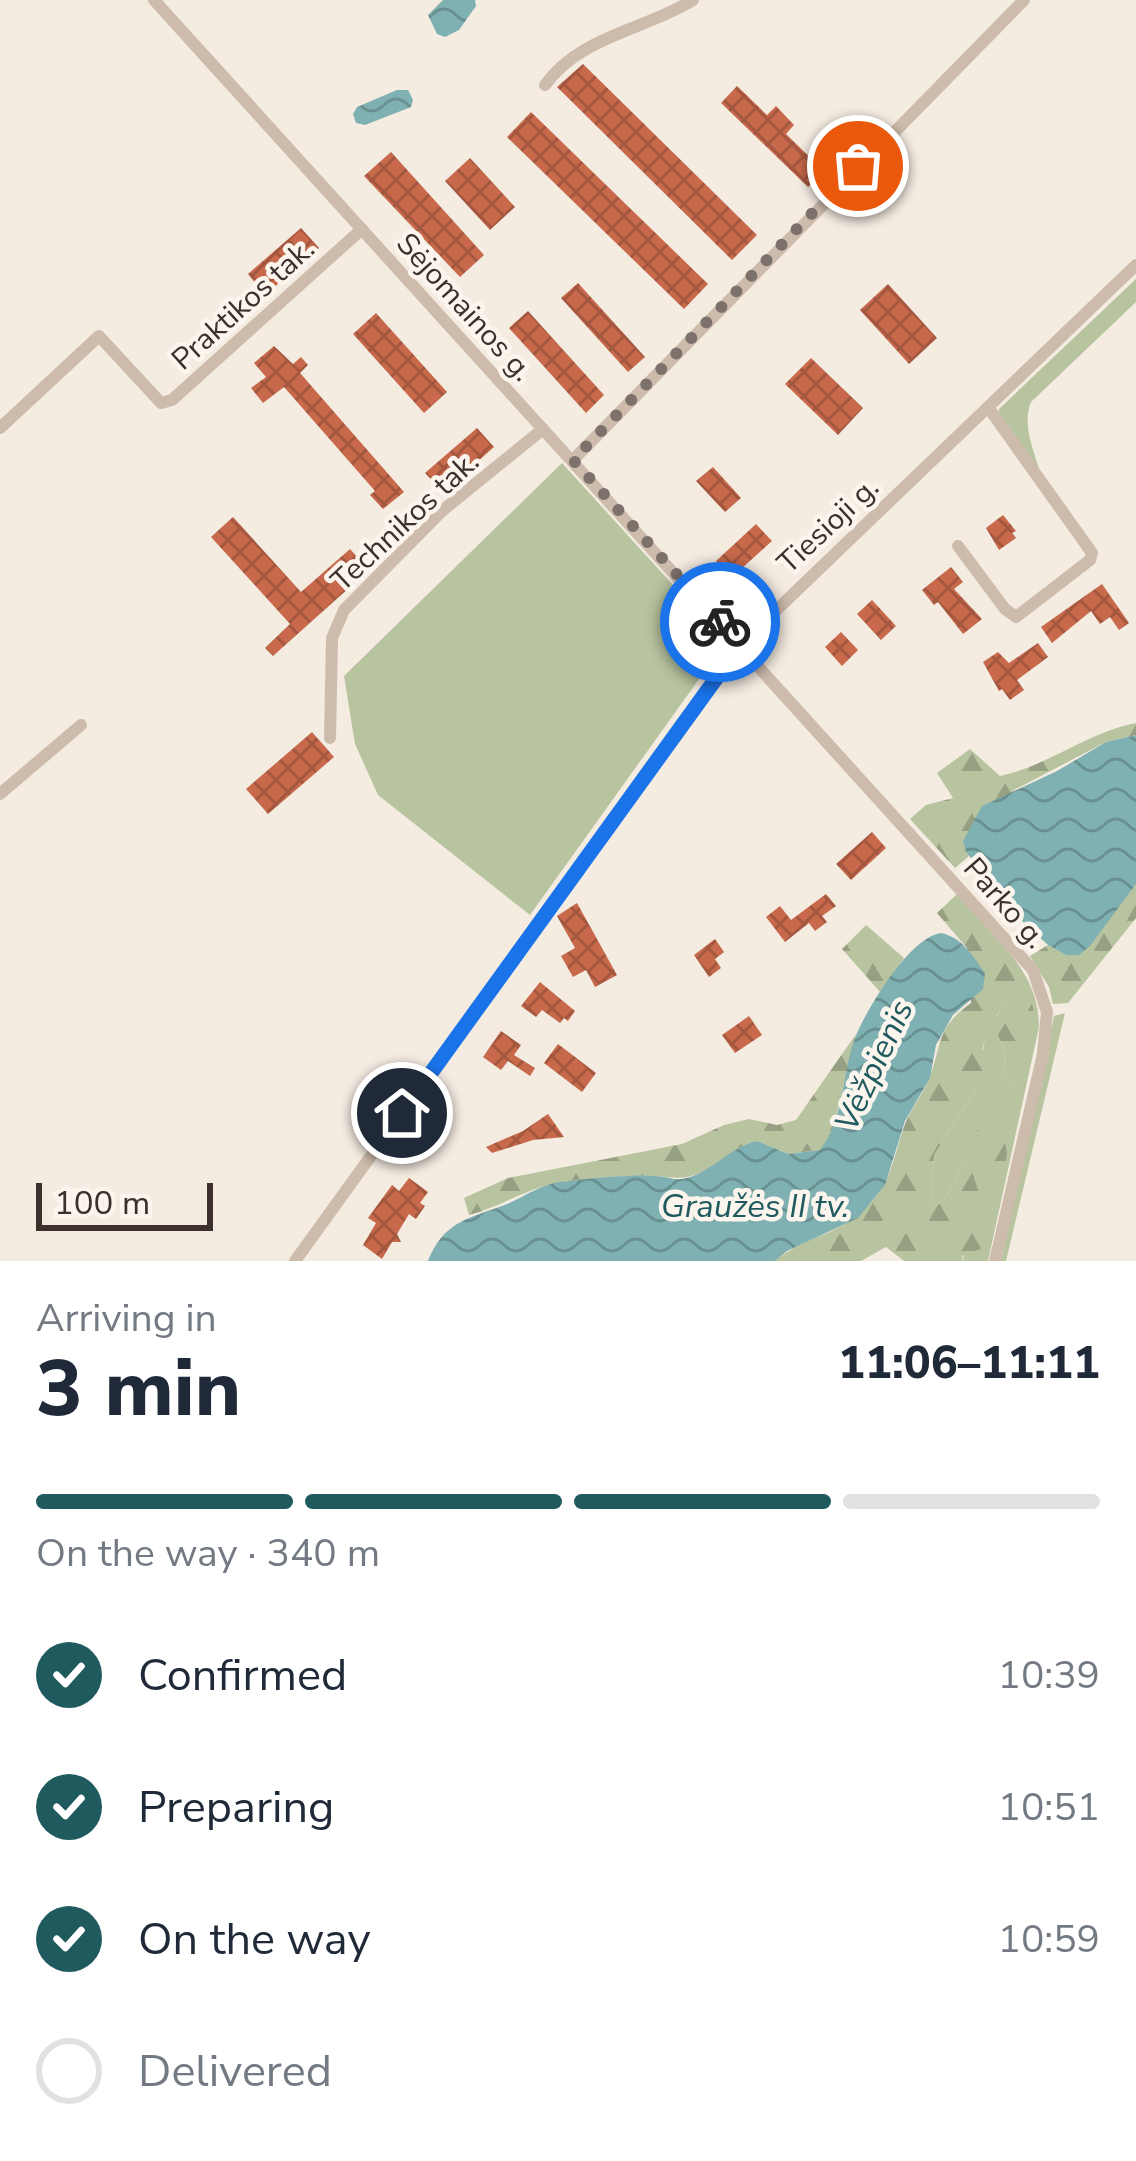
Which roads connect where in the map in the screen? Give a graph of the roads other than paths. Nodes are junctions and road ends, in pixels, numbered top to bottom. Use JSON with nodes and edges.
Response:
{"nodes":[{"id":1,"x":154,"y":0,"type":"edge"},
{"id":2,"x":693,"y":0,"type":"edge"},
{"id":3,"x":1024,"y":0,"type":"edge"},
{"id":4,"x":545,"y":85,"type":"dead end"},
{"id":5,"x":362,"y":229,"type":"junction"},
{"id":6,"x":1136,"y":266,"type":"edge"},
{"id":7,"x":988,"y":406,"type":"junction"},
{"id":8,"x":0,"y":428,"type":"edge"},
{"id":9,"x":543,"y":428,"type":"junction"},
{"id":10,"x":573,"y":460,"type":"junction"},
{"id":11,"x":958,"y":546,"type":"dead end"},
{"id":12,"x":741,"y":644,"type":"junction"},
{"id":13,"x":81,"y":725,"type":"dead end"},
{"id":14,"x":330,"y":738,"type":"dead end"},
{"id":15,"x":0,"y":794,"type":"edge"},
{"id":16,"x":296,"y":1261,"type":"edge"},
{"id":17,"x":995,"y":1261,"type":"edge"}],
"edges":[{"from":1,"to":5,"type":"street","name":"Sėjomainos g."},
{"from":2,"to":4,"type":"street"},
{"from":3,"to":10,"type":"street"},
{"from":5,"to":8,"type":"street","name":"Praktikos tak."},
{"from":5,"to":9,"type":"street","name":"Sėjomainos g."},
{"from":6,"to":7,"type":"street","name":"Tiesioji g."},
{"from":7,"to":11,"type":"street"},
{"from":7,"to":12,"type":"street","name":"Tiesioji g."},
{"from":9,"to":10,"type":"street","name":"Sėjomainos g."},
{"from":9,"to":14,"type":"street","name":"Technikos tak."},
{"from":10,"to":12,"type":"street","name":"Sėjomainos g."},
{"from":12,"to":16,"type":"street","name":"Tiesioji g."},
{"from":12,"to":17,"type":"street","name":"Parko g."},
{"from":13,"to":15,"type":"street"}]}
